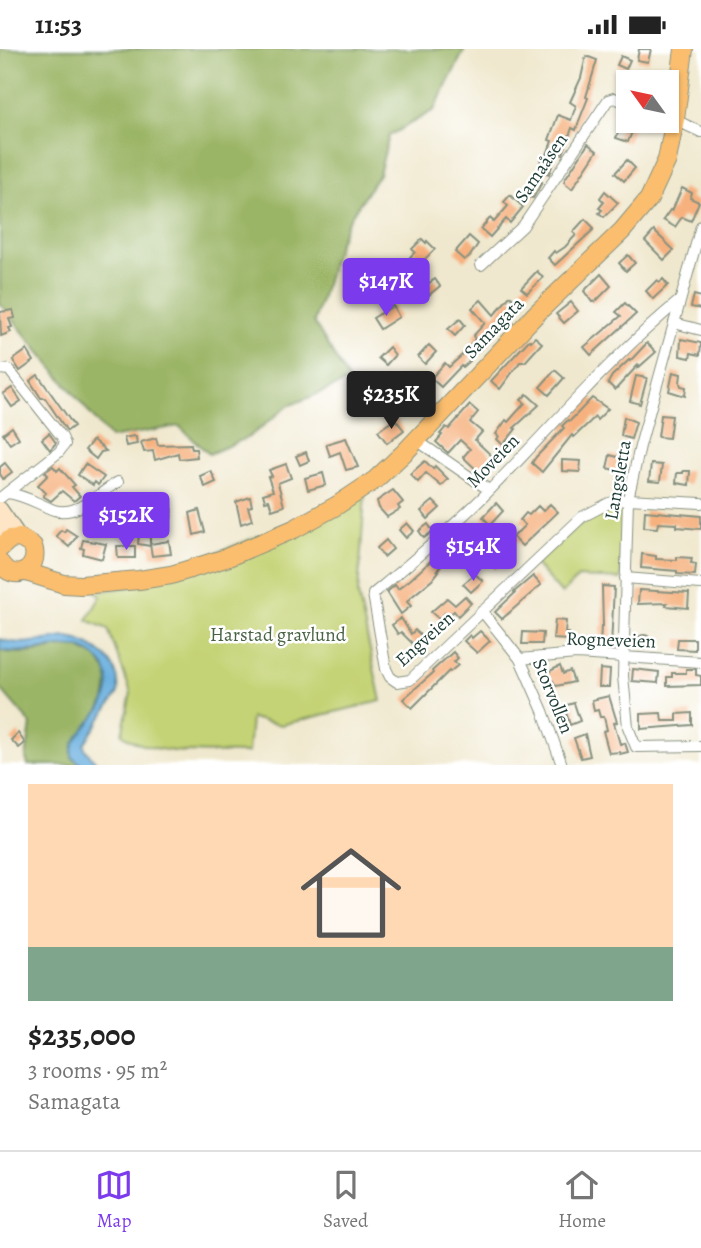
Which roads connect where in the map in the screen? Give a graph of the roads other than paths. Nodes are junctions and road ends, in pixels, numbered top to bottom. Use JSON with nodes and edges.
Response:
{"nodes":[{"id":1,"x":684,"y":49,"type":"edge"},
{"id":2,"x":679,"y":76,"type":"edge"},
{"id":3,"x":616,"y":99,"type":"edge"},
{"id":4,"x":679,"y":122,"type":"edge"},
{"id":5,"x":701,"y":132,"type":"edge"},
{"id":6,"x":670,"y":133,"type":"edge"},
{"id":7,"x":701,"y":226,"type":"edge"},
{"id":8,"x":481,"y":265,"type":"dead end"},
{"id":9,"x":680,"y":300,"type":"junction"},
{"id":10,"x":674,"y":323,"type":"junction"},
{"id":11,"x":701,"y":330,"type":"edge"},
{"id":12,"x":3,"y":369,"type":"edge"},
{"id":13,"x":418,"y":438,"type":"junction"},
{"id":14,"x":118,"y":482,"type":"dead end"},
{"id":15,"x":489,"y":491,"type":"junction"},
{"id":16,"x":4,"y":495,"type":"edge"},
{"id":17,"x":628,"y":499,"type":"junction"},
{"id":18,"x":701,"y":503,"type":"edge"},
{"id":19,"x":0,"y":509,"type":"edge"},
{"id":20,"x":20,"y":537,"type":"junction"},
{"id":21,"x":0,"y":546,"type":"edge"},
{"id":22,"x":35,"y":556,"type":"junction"},
{"id":23,"x":26,"y":572,"type":"junction"},
{"id":24,"x":625,"y":578,"type":"junction"},
{"id":25,"x":107,"y":582,"type":"junction"},
{"id":26,"x":701,"y":584,"type":"edge"},
{"id":27,"x":482,"y":611,"type":"junction"},
{"id":28,"x":622,"y":656,"type":"junction"},
{"id":29,"x":384,"y":659,"type":"joint"},
{"id":30,"x":520,"y":659,"type":"junction"},
{"id":31,"x":701,"y":662,"type":"edge"},
{"id":32,"x":701,"y":746,"type":"edge"},
{"id":33,"x":562,"y":765,"type":"edge"}],
"edges":[{"from":1,"to":2,"type":"highway","name":"Samagata"},
{"from":3,"to":8,"type":"street","name":"Samaåsen"},
{"from":4,"to":5,"type":"street"},
{"from":6,"to":13,"type":"highway","name":"Samagata"},
{"from":7,"to":9,"type":"street","name":"Langsletta"},
{"from":9,"to":10,"type":"street","name":"Langsletta"},
{"from":9,"to":15,"type":"street","name":"Moveien"},
{"from":10,"to":11,"type":"street"},
{"from":10,"to":17,"type":"street","name":"Langsletta"},
{"from":12,"to":16,"type":"street"},
{"from":13,"to":15,"type":"street"},
{"from":13,"to":25,"type":"highway","name":"Samagata"},
{"from":14,"to":16,"type":"street"},
{"from":15,"to":29,"type":"street","name":"Moveien"},
{"from":17,"to":18,"type":"street"},
{"from":17,"to":24,"type":"street","name":"Langsletta"},
{"from":17,"to":27,"type":"street","name":"Engveien"},
{"from":19,"to":20,"type":"main road"},
{"from":20,"to":21,"type":"highway"},
{"from":20,"to":22,"type":"highway"},
{"from":21,"to":23,"type":"highway"},
{"from":22,"to":23,"type":"highway"},
{"from":22,"to":25,"type":"highway","name":"Samagata"},
{"from":23,"to":25,"type":"highway","name":"Samagata"},
{"from":24,"to":26,"type":"street"},
{"from":24,"to":28,"type":"street","name":"Langsletta"},
{"from":27,"to":29,"type":"street","name":"Engveien"},
{"from":27,"to":30,"type":"street","name":"Storvollen"},
{"from":28,"to":30,"type":"street","name":"Rogneveien"},
{"from":28,"to":31,"type":"street","name":"Rogneveien"},
{"from":28,"to":32,"type":"street","name":"Langsletta"},
{"from":30,"to":33,"type":"street","name":"Storvollen"}]}
